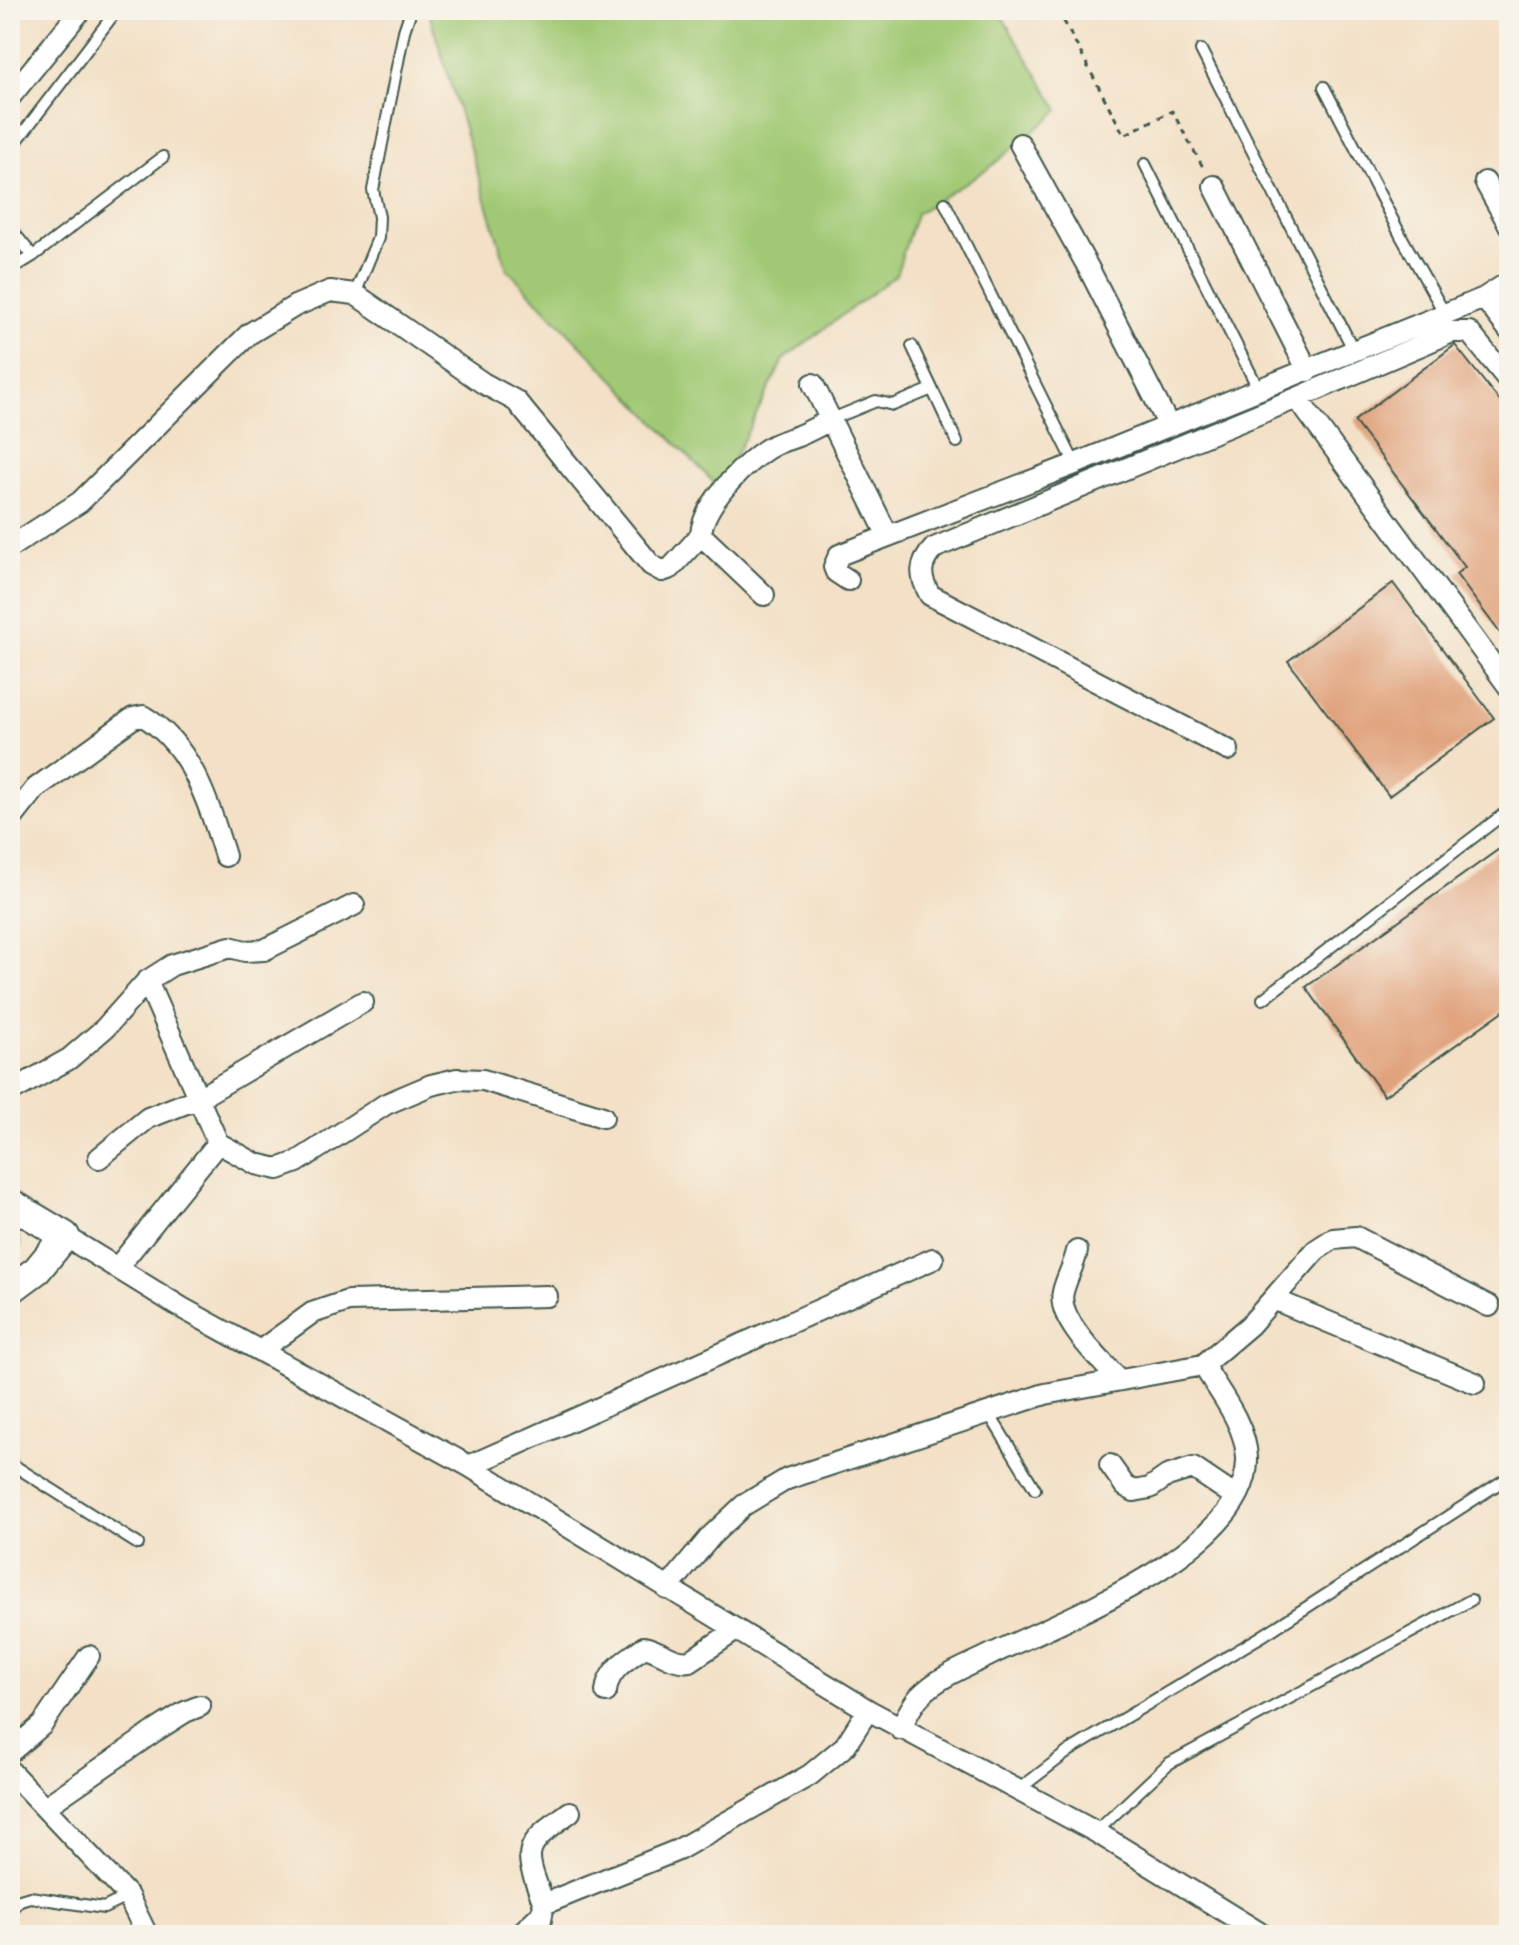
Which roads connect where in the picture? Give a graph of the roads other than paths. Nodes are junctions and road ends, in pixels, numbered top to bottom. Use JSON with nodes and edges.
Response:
{"nodes":[{"id":1,"x":81,"y":10,"type":"edge"},
{"id":2,"x":117,"y":10,"type":"edge"},
{"id":3,"x":411,"y":10,"type":"edge"},
{"id":4,"x":1201,"y":50,"type":"dead end"},
{"id":5,"x":1324,"y":87,"type":"dead end"},
{"id":6,"x":10,"y":97,"type":"edge"},
{"id":7,"x":1020,"y":144,"type":"dead end"},
{"id":8,"x":10,"y":150,"type":"edge"},
{"id":9,"x":163,"y":157,"type":"dead end"},
{"id":10,"x":1145,"y":164,"type":"dead end"},
{"id":11,"x":1485,"y":182,"type":"dead end"},
{"id":12,"x":1214,"y":186,"type":"road end"},
{"id":13,"x":945,"y":203,"type":"dead end"},
{"id":14,"x":1509,"y":225,"type":"edge"},
{"id":15,"x":10,"y":228,"type":"edge"},
{"id":16,"x":33,"y":256,"type":"junction"},
{"id":17,"x":10,"y":270,"type":"edge"},
{"id":18,"x":1509,"y":282,"type":"edge"},
{"id":19,"x":355,"y":294,"type":"junction"},
{"id":20,"x":1484,"y":298,"type":"junction"},
{"id":21,"x":1445,"y":314,"type":"junction"},
{"id":22,"x":1509,"y":330,"type":"edge"},
{"id":23,"x":912,"y":346,"type":"dead end"},
{"id":24,"x":1354,"y":351,"type":"junction"},
{"id":25,"x":1308,"y":371,"type":"junction"},
{"id":26,"x":1509,"y":381,"type":"edge"},
{"id":27,"x":813,"y":384,"type":"dead end"},
{"id":28,"x":932,"y":389,"type":"junction"},
{"id":29,"x":1259,"y":390,"type":"junction"},
{"id":30,"x":1297,"y":398,"type":"junction"},
{"id":31,"x":832,"y":419,"type":"junction"},
{"id":32,"x":1169,"y":426,"type":"junction"},
{"id":33,"x":957,"y":442,"type":"dead end"},
{"id":34,"x":1075,"y":464,"type":"junction"},
{"id":35,"x":701,"y":535,"type":"junction"},
{"id":36,"x":888,"y":536,"type":"junction"},
{"id":37,"x":10,"y":547,"type":"edge"},
{"id":38,"x":848,"y":580,"type":"dead end"},
{"id":39,"x":764,"y":595,"type":"dead end"},
{"id":40,"x":1509,"y":687,"type":"edge"},
{"id":41,"x":1228,"y":750,"type":"dead end"},
{"id":42,"x":1509,"y":810,"type":"edge"},
{"id":43,"x":10,"y":821,"type":"edge"},
{"id":44,"x":225,"y":856,"type":"dead end"},
{"id":45,"x":354,"y":905,"type":"dead end"},
{"id":46,"x":147,"y":981,"type":"junction"},
{"id":47,"x":1263,"y":999,"type":"dead end"},
{"id":48,"x":363,"y":1002,"type":"dead end"},
{"id":49,"x":10,"y":1092,"type":"edge"},
{"id":50,"x":199,"y":1098,"type":"junction"},
{"id":51,"x":603,"y":1117,"type":"dead end"},
{"id":52,"x":218,"y":1143,"type":"junction"},
{"id":53,"x":99,"y":1158,"type":"dead end"},
{"id":54,"x":10,"y":1203,"type":"edge"},
{"id":55,"x":65,"y":1236,"type":"junction"},
{"id":56,"x":1077,"y":1251,"type":"dead end"},
{"id":57,"x":933,"y":1259,"type":"dead end"},
{"id":58,"x":117,"y":1268,"type":"junction"},
{"id":59,"x":10,"y":1290,"type":"edge"},
{"id":60,"x":547,"y":1296,"type":"dead end"},
{"id":61,"x":1273,"y":1299,"type":"junction"},
{"id":62,"x":1489,"y":1306,"type":"dead end"},
{"id":63,"x":261,"y":1350,"type":"junction"},
{"id":64,"x":1203,"y":1365,"type":"junction"},
{"id":65,"x":1119,"y":1380,"type":"junction"},
{"id":66,"x":1475,"y":1383,"type":"dead end"},
{"id":67,"x":988,"y":1412,"type":"junction"},
{"id":68,"x":10,"y":1463,"type":"edge"},
{"id":69,"x":1110,"y":1465,"type":"dead end"},
{"id":70,"x":469,"y":1466,"type":"junction"},
{"id":71,"x":1509,"y":1477,"type":"edge"},
{"id":72,"x":1035,"y":1489,"type":"dead end"},
{"id":73,"x":1236,"y":1497,"type":"junction"},
{"id":74,"x":138,"y":1544,"type":"dead end"},
{"id":75,"x":667,"y":1589,"type":"junction"},
{"id":76,"x":1471,"y":1600,"type":"dead end"},
{"id":77,"x":736,"y":1630,"type":"junction"},
{"id":78,"x":89,"y":1656,"type":"dead end"},
{"id":79,"x":606,"y":1692,"type":"dead end"},
{"id":80,"x":200,"y":1706,"type":"dead end"},
{"id":81,"x":868,"y":1710,"type":"junction"},
{"id":82,"x":900,"y":1729,"type":"junction"},
{"id":83,"x":10,"y":1752,"type":"edge"},
{"id":84,"x":10,"y":1771,"type":"edge"},
{"id":85,"x":1018,"y":1790,"type":"junction"},
{"id":86,"x":45,"y":1807,"type":"junction"},
{"id":87,"x":570,"y":1812,"type":"dead end"},
{"id":88,"x":1096,"y":1832,"type":"junction"},
{"id":89,"x":128,"y":1896,"type":"junction"},
{"id":90,"x":544,"y":1904,"type":"junction"},
{"id":91,"x":10,"y":1910,"type":"edge"},
{"id":92,"x":147,"y":1935,"type":"edge"},
{"id":93,"x":512,"y":1935,"type":"edge"},
{"id":94,"x":538,"y":1935,"type":"edge"},
{"id":95,"x":1263,"y":1935,"type":"edge"}],
"edges":[{"from":1,"to":6,"type":"street"},
{"from":2,"to":8,"type":"lane"},
{"from":3,"to":19,"type":"lane"},
{"from":4,"to":24,"type":"lane"},
{"from":5,"to":21,"type":"lane"},
{"from":7,"to":32,"type":"street"},
{"from":9,"to":16,"type":"lane"},
{"from":10,"to":29,"type":"lane"},
{"from":11,"to":14,"type":"street"},
{"from":12,"to":25,"type":"street"},
{"from":13,"to":34,"type":"lane"},
{"from":15,"to":16,"type":"lane"},
{"from":16,"to":17,"type":"lane"},
{"from":18,"to":20,"type":"street"},
{"from":19,"to":35,"type":"street"},
{"from":19,"to":37,"type":"street"},
{"from":20,"to":21,"type":"street"},
{"from":20,"to":22,"type":"street"},
{"from":21,"to":24,"type":"street"},
{"from":23,"to":28,"type":"lane"},
{"from":24,"to":25,"type":"street"},
{"from":25,"to":29,"type":"street"},
{"from":26,"to":30,"type":"street"},
{"from":27,"to":31,"type":"street"},
{"from":28,"to":31,"type":"lane"},
{"from":28,"to":33,"type":"lane"},
{"from":29,"to":32,"type":"street"},
{"from":30,"to":40,"type":"street"},
{"from":30,"to":41,"type":"street"},
{"from":31,"to":35,"type":"street"},
{"from":31,"to":36,"type":"street"},
{"from":32,"to":34,"type":"street"},
{"from":34,"to":36,"type":"street"},
{"from":35,"to":39,"type":"street"},
{"from":36,"to":38,"type":"street"},
{"from":42,"to":47,"type":"lane"},
{"from":43,"to":44,"type":"street"},
{"from":45,"to":46,"type":"street"},
{"from":46,"to":49,"type":"street"},
{"from":46,"to":50,"type":"street"},
{"from":48,"to":50,"type":"street"},
{"from":50,"to":52,"type":"street"},
{"from":50,"to":53,"type":"street"},
{"from":51,"to":52,"type":"street"},
{"from":52,"to":58,"type":"street"},
{"from":54,"to":55,"type":"street"},
{"from":55,"to":58,"type":"street"},
{"from":55,"to":59,"type":"street"},
{"from":56,"to":65,"type":"street"},
{"from":57,"to":70,"type":"street"},
{"from":58,"to":63,"type":"street"},
{"from":60,"to":63,"type":"street"},
{"from":61,"to":62,"type":"street"},
{"from":61,"to":64,"type":"street"},
{"from":61,"to":66,"type":"street"},
{"from":63,"to":70,"type":"street"},
{"from":64,"to":65,"type":"street"},
{"from":64,"to":73,"type":"street"},
{"from":65,"to":67,"type":"street"},
{"from":67,"to":72,"type":"lane"},
{"from":67,"to":75,"type":"street"},
{"from":68,"to":74,"type":"lane"},
{"from":69,"to":73,"type":"street"},
{"from":70,"to":75,"type":"street"},
{"from":71,"to":85,"type":"lane"},
{"from":73,"to":82,"type":"street"},
{"from":75,"to":77,"type":"street"},
{"from":76,"to":88,"type":"lane"},
{"from":77,"to":79,"type":"street"},
{"from":77,"to":81,"type":"street"},
{"from":78,"to":83,"type":"street"},
{"from":80,"to":86,"type":"street"},
{"from":81,"to":82,"type":"street"},
{"from":81,"to":90,"type":"street"},
{"from":82,"to":85,"type":"street"},
{"from":84,"to":86,"type":"street"},
{"from":85,"to":88,"type":"street"},
{"from":86,"to":89,"type":"street"},
{"from":87,"to":90,"type":"street"},
{"from":88,"to":95,"type":"street"},
{"from":89,"to":91,"type":"lane"},
{"from":89,"to":92,"type":"street"},
{"from":90,"to":93,"type":"lane"},
{"from":90,"to":94,"type":"street"}]}
